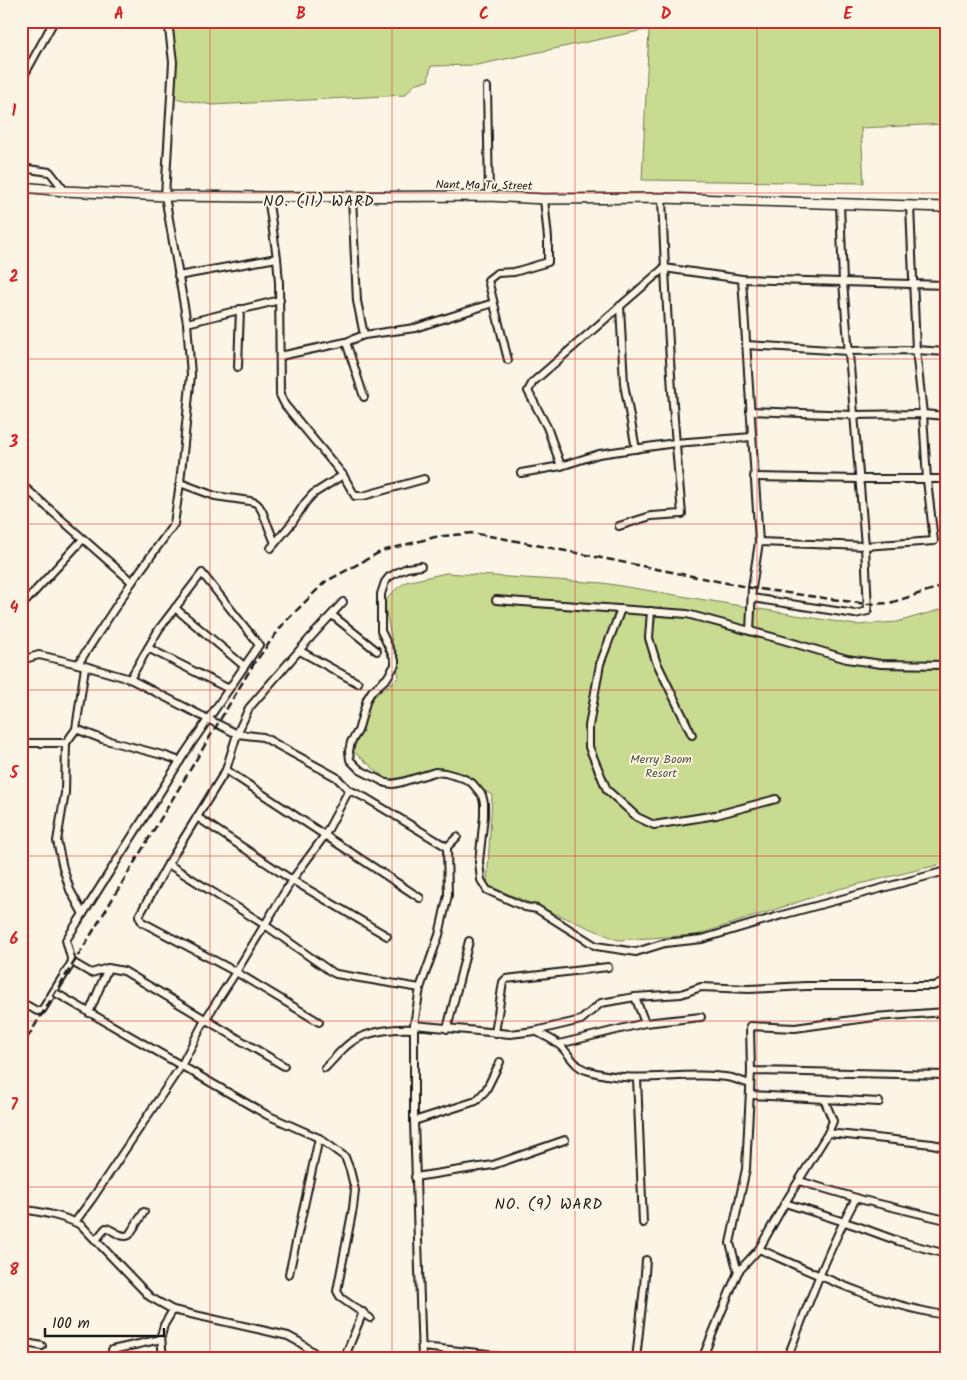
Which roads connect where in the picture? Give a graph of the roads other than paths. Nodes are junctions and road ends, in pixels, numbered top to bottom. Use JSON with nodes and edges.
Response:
{"nodes":[{"id":1,"x":54,"y":21,"type":"edge"},
{"id":2,"x":168,"y":21,"type":"edge"},
{"id":3,"x":21,"y":81,"type":"edge"},
{"id":4,"x":487,"y":87,"type":"dead end"},
{"id":5,"x":21,"y":168,"type":"edge"},
{"id":6,"x":21,"y":186,"type":"edge"},
{"id":7,"x":64,"y":191,"type":"junction"},
{"id":8,"x":165,"y":196,"type":"junction"},
{"id":9,"x":488,"y":196,"type":"junction"},
{"id":10,"x":268,"y":197,"type":"junction"},
{"id":11,"x":352,"y":197,"type":"junction"},
{"id":12,"x":662,"y":198,"type":"junction"},
{"id":13,"x":544,"y":199,"type":"junction"},
{"id":14,"x":840,"y":204,"type":"junction"},
{"id":15,"x":910,"y":206,"type":"junction"},
{"id":16,"x":946,"y":207,"type":"edge"},
{"id":17,"x":277,"y":258,"type":"junction"},
{"id":18,"x":664,"y":268,"type":"junction"},
{"id":19,"x":178,"y":276,"type":"junction"},
{"id":20,"x":742,"y":279,"type":"junction"},
{"id":21,"x":843,"y":282,"type":"junction"},
{"id":22,"x":913,"y":283,"type":"junction"},
{"id":23,"x":946,"y":285,"type":"edge"},
{"id":24,"x":280,"y":300,"type":"junction"},
{"id":25,"x":493,"y":303,"type":"junction"},
{"id":26,"x":620,"y":306,"type":"junction"},
{"id":27,"x":240,"y":309,"type":"junction"},
{"id":28,"x":187,"y":323,"type":"junction"},
{"id":29,"x":364,"y":335,"type":"junction"},
{"id":30,"x":346,"y":342,"type":"junction"},
{"id":31,"x":746,"y":344,"type":"junction"},
{"id":32,"x":916,"y":350,"type":"junction"},
{"id":33,"x":848,"y":351,"type":"junction"},
{"id":34,"x":946,"y":352,"type":"edge"},
{"id":35,"x":280,"y":356,"type":"junction"},
{"id":36,"x":508,"y":360,"type":"dead end"},
{"id":37,"x":238,"y":367,"type":"dead end"},
{"id":38,"x":364,"y":397,"type":"dead end"},
{"id":39,"x":750,"y":411,"type":"junction"},
{"id":40,"x":853,"y":414,"type":"junction"},
{"id":41,"x":923,"y":414,"type":"junction"},
{"id":42,"x":946,"y":416,"type":"edge"},
{"id":43,"x":752,"y":437,"type":"junction"},
{"id":44,"x":675,"y":443,"type":"junction"},
{"id":45,"x":636,"y":449,"type":"junction"},
{"id":46,"x":561,"y":466,"type":"junction"},
{"id":47,"x":521,"y":472,"type":"dead end"},
{"id":48,"x":343,"y":475,"type":"junction"},
{"id":49,"x":754,"y":477,"type":"junction"},
{"id":50,"x":424,"y":479,"type":"dead end"},
{"id":51,"x":858,"y":479,"type":"junction"},
{"id":52,"x":946,"y":479,"type":"edge"},
{"id":53,"x":927,"y":480,"type":"junction"},
{"id":54,"x":180,"y":483,"type":"junction"},
{"id":55,"x":21,"y":484,"type":"edge"},
{"id":56,"x":619,"y":526,"type":"dead end"},
{"id":57,"x":83,"y":539,"type":"junction"},
{"id":58,"x":758,"y":542,"type":"junction"},
{"id":59,"x":865,"y":546,"type":"junction"},
{"id":60,"x":421,"y":566,"type":"dead end"},
{"id":61,"x":132,"y":582,"type":"junction"},
{"id":62,"x":752,"y":598,"type":"junction"},
{"id":63,"x":496,"y":600,"type":"dead end"},
{"id":64,"x":25,"y":602,"type":"dead end"},
{"id":65,"x":343,"y":602,"type":"dead end"},
{"id":66,"x":175,"y":608,"type":"junction"},
{"id":67,"x":620,"y":609,"type":"junction"},
{"id":68,"x":650,"y":611,"type":"junction"},
{"id":69,"x":332,"y":615,"type":"junction"},
{"id":70,"x":750,"y":631,"type":"junction"},
{"id":71,"x":148,"y":648,"type":"junction"},
{"id":72,"x":300,"y":651,"type":"junction"},
{"id":73,"x":377,"y":651,"type":"dead end"},
{"id":74,"x":21,"y":660,"type":"edge"},
{"id":75,"x":78,"y":664,"type":"junction"},
{"id":76,"x":946,"y":665,"type":"edge"},
{"id":77,"x":244,"y":666,"type":"junction"},
{"id":78,"x":85,"y":667,"type":"junction"},
{"id":79,"x":130,"y":679,"type":"junction"},
{"id":80,"x":358,"y":682,"type":"dead end"},
{"id":81,"x":229,"y":689,"type":"junction"},
{"id":82,"x":208,"y":718,"type":"junction"},
{"id":83,"x":76,"y":729,"type":"junction"},
{"id":84,"x":237,"y":734,"type":"junction"},
{"id":85,"x":692,"y":735,"type":"dead end"},
{"id":86,"x":21,"y":743,"type":"edge"},
{"id":87,"x":66,"y":743,"type":"junction"},
{"id":88,"x":180,"y":761,"type":"junction"},
{"id":89,"x":226,"y":770,"type":"junction"},
{"id":90,"x":349,"y":790,"type":"junction"},
{"id":91,"x":776,"y":799,"type":"dead end"},
{"id":92,"x":197,"y":817,"type":"junction"},
{"id":93,"x":325,"y":835,"type":"junction"},
{"id":94,"x":457,"y":837,"type":"dead end"},
{"id":95,"x":447,"y":848,"type":"junction"},
{"id":96,"x":168,"y":864,"type":"junction"},
{"id":97,"x":946,"y":871,"type":"edge"},
{"id":98,"x":292,"y":880,"type":"junction"},
{"id":99,"x":420,"y":898,"type":"dead end"},
{"id":100,"x":83,"y":914,"type":"junction"},
{"id":101,"x":265,"y":925,"type":"junction"},
{"id":102,"x":387,"y":936,"type":"dead end"},
{"id":103,"x":469,"y":940,"type":"dead end"},
{"id":104,"x":72,"y":962,"type":"junction"},
{"id":105,"x":608,"y":967,"type":"dead end"},
{"id":106,"x":108,"y":968,"type":"junction"},
{"id":107,"x":236,"y":972,"type":"junction"},
{"id":108,"x":946,"y":982,"type":"edge"},
{"id":109,"x":420,"y":988,"type":"junction"},
{"id":110,"x":54,"y":992,"type":"junction"},
{"id":111,"x":635,"y":997,"type":"junction"},
{"id":112,"x":21,"y":1002,"type":"edge"},
{"id":113,"x":946,"y":1012,"type":"edge"},
{"id":114,"x":89,"y":1013,"type":"junction"},
{"id":115,"x":701,"y":1016,"type":"dead end"},
{"id":116,"x":205,"y":1020,"type":"junction"},
{"id":117,"x":319,"y":1022,"type":"dead end"},
{"id":118,"x":646,"y":1023,"type":"junction"},
{"id":119,"x":414,"y":1027,"type":"junction"},
{"id":120,"x":447,"y":1029,"type":"junction"},
{"id":121,"x":535,"y":1031,"type":"junction"},
{"id":122,"x":495,"y":1033,"type":"junction"},
{"id":123,"x":559,"y":1044,"type":"junction"},
{"id":124,"x":500,"y":1062,"type":"dead end"},
{"id":125,"x":181,"y":1066,"type":"junction"},
{"id":126,"x":284,"y":1066,"type":"dead end"},
{"id":127,"x":325,"y":1068,"type":"dead end"},
{"id":128,"x":751,"y":1071,"type":"junction"},
{"id":129,"x":946,"y":1075,"type":"edge"},
{"id":130,"x":637,"y":1078,"type":"junction"},
{"id":131,"x":750,"y":1084,"type":"junction"},
{"id":132,"x":750,"y":1095,"type":"junction"},
{"id":133,"x":824,"y":1098,"type":"junction"},
{"id":134,"x":879,"y":1102,"type":"dead end"},
{"id":135,"x":414,"y":1121,"type":"junction"},
{"id":136,"x":828,"y":1133,"type":"junction"},
{"id":137,"x":319,"y":1138,"type":"junction"},
{"id":138,"x":565,"y":1140,"type":"dead end"},
{"id":139,"x":946,"y":1147,"type":"edge"},
{"id":140,"x":415,"y":1177,"type":"junction"},
{"id":141,"x":799,"y":1181,"type":"junction"},
{"id":142,"x":856,"y":1198,"type":"junction"},
{"id":143,"x":785,"y":1203,"type":"junction"},
{"id":144,"x":21,"y":1209,"type":"edge"},
{"id":145,"x":144,"y":1212,"type":"dead end"},
{"id":146,"x":946,"y":1220,"type":"edge"},
{"id":147,"x":843,"y":1221,"type":"junction"},
{"id":148,"x":75,"y":1222,"type":"junction"},
{"id":149,"x":643,"y":1223,"type":"dead end"},
{"id":150,"x":96,"y":1240,"type":"junction"},
{"id":151,"x":759,"y":1249,"type":"junction"},
{"id":152,"x":946,"y":1254,"type":"edge"},
{"id":153,"x":646,"y":1260,"type":"dead end"},
{"id":154,"x":738,"y":1272,"type":"junction"},
{"id":155,"x":289,"y":1274,"type":"dead end"},
{"id":156,"x":819,"y":1275,"type":"junction"},
{"id":157,"x":173,"y":1310,"type":"junction"},
{"id":158,"x":363,"y":1312,"type":"junction"},
{"id":159,"x":946,"y":1315,"type":"edge"},
{"id":160,"x":370,"y":1318,"type":"dead end"},
{"id":161,"x":161,"y":1339,"type":"junction"},
{"id":162,"x":21,"y":1342,"type":"edge"},
{"id":163,"x":42,"y":1346,"type":"dead end"},
{"id":164,"x":422,"y":1347,"type":"junction"},
{"id":165,"x":112,"y":1350,"type":"dead end"},
{"id":166,"x":163,"y":1359,"type":"edge"},
{"id":167,"x":323,"y":1359,"type":"edge"},
{"id":168,"x":344,"y":1359,"type":"edge"},
{"id":169,"x":422,"y":1359,"type":"edge"},
{"id":170,"x":505,"y":1359,"type":"edge"},
{"id":171,"x":636,"y":1359,"type":"edge"},
{"id":172,"x":702,"y":1359,"type":"edge"},
{"id":173,"x":788,"y":1359,"type":"edge"}],
"edges":[{"from":1,"to":3,"type":"street"},
{"from":2,"to":8,"type":"street"},
{"from":4,"to":9,"type":"street"},
{"from":5,"to":7,"type":"street"},
{"from":6,"to":7,"type":"main road","name":"Nant Ma Tu Street"},
{"from":7,"to":8,"type":"main road","name":"Nant Ma Tu Street"},
{"from":8,"to":10,"type":"main road","name":"Nant Ma Tu Street"},
{"from":8,"to":19,"type":"street"},
{"from":9,"to":11,"type":"main road","name":"Nant Ma Tu Street"},
{"from":9,"to":13,"type":"main road","name":"Nant Ma Tu Street"},
{"from":10,"to":11,"type":"main road","name":"Nant Ma Tu Street"},
{"from":10,"to":17,"type":"street"},
{"from":11,"to":29,"type":"street"},
{"from":12,"to":13,"type":"main road","name":"Nant Ma Tu Street"},
{"from":12,"to":14,"type":"main road","name":"Nant Ma Tu Street"},
{"from":12,"to":18,"type":"street"},
{"from":13,"to":25,"type":"street"},
{"from":14,"to":15,"type":"main road","name":"Nant Ma Tu Street"},
{"from":14,"to":21,"type":"street"},
{"from":15,"to":16,"type":"main road","name":"Nant Ma Tu Street"},
{"from":15,"to":22,"type":"street"},
{"from":17,"to":19,"type":"street"},
{"from":17,"to":24,"type":"street"},
{"from":18,"to":20,"type":"street"},
{"from":18,"to":26,"type":"street"},
{"from":18,"to":44,"type":"street"},
{"from":19,"to":28,"type":"street"},
{"from":20,"to":21,"type":"street"},
{"from":20,"to":31,"type":"street"},
{"from":21,"to":22,"type":"street"},
{"from":21,"to":33,"type":"street"},
{"from":22,"to":23,"type":"street"},
{"from":22,"to":32,"type":"street"},
{"from":24,"to":27,"type":"street"},
{"from":24,"to":35,"type":"street"},
{"from":25,"to":29,"type":"street"},
{"from":25,"to":36,"type":"street"},
{"from":26,"to":45,"type":"street"},
{"from":26,"to":46,"type":"street"},
{"from":27,"to":28,"type":"street"},
{"from":27,"to":37,"type":"street"},
{"from":28,"to":54,"type":"street"},
{"from":29,"to":30,"type":"street"},
{"from":30,"to":35,"type":"street"},
{"from":30,"to":38,"type":"street"},
{"from":31,"to":33,"type":"street"},
{"from":31,"to":39,"type":"street"},
{"from":32,"to":33,"type":"street"},
{"from":32,"to":34,"type":"street"},
{"from":32,"to":41,"type":"street"},
{"from":33,"to":40,"type":"street"},
{"from":35,"to":48,"type":"street"},
{"from":39,"to":40,"type":"street"},
{"from":39,"to":43,"type":"street"},
{"from":40,"to":41,"type":"street"},
{"from":40,"to":51,"type":"street"},
{"from":41,"to":42,"type":"street"},
{"from":41,"to":53,"type":"street"},
{"from":43,"to":44,"type":"street"},
{"from":43,"to":49,"type":"street"},
{"from":44,"to":45,"type":"street"},
{"from":44,"to":56,"type":"street"},
{"from":45,"to":46,"type":"street"},
{"from":46,"to":47,"type":"street"},
{"from":48,"to":50,"type":"street"},
{"from":48,"to":54,"type":"street"},
{"from":49,"to":51,"type":"street"},
{"from":49,"to":58,"type":"street"},
{"from":51,"to":53,"type":"street"},
{"from":51,"to":59,"type":"street"},
{"from":52,"to":53,"type":"street"},
{"from":53,"to":59,"type":"street"},
{"from":54,"to":61,"type":"street"},
{"from":55,"to":57,"type":"street"},
{"from":57,"to":61,"type":"street"},
{"from":57,"to":64,"type":"street"},
{"from":58,"to":59,"type":"street"},
{"from":58,"to":62,"type":"street"},
{"from":59,"to":62,"type":"street"},
{"from":60,"to":97,"type":"street"},
{"from":61,"to":75,"type":"street"},
{"from":62,"to":70,"type":"street"},
{"from":63,"to":67,"type":"street"},
{"from":65,"to":69,"type":"street"},
{"from":66,"to":71,"type":"street"},
{"from":66,"to":77,"type":"street"},
{"from":66,"to":77,"type":"street"},
{"from":67,"to":68,"type":"street"},
{"from":67,"to":91,"type":"street"},
{"from":68,"to":70,"type":"street"},
{"from":68,"to":85,"type":"street"},
{"from":69,"to":72,"type":"street"},
{"from":69,"to":73,"type":"street"},
{"from":70,"to":76,"type":"street"},
{"from":71,"to":79,"type":"street"},
{"from":71,"to":81,"type":"street"},
{"from":72,"to":80,"type":"street"},
{"from":72,"to":84,"type":"street"},
{"from":74,"to":75,"type":"street"},
{"from":75,"to":78,"type":"street"},
{"from":77,"to":81,"type":"street"},
{"from":78,"to":79,"type":"street"},
{"from":78,"to":83,"type":"street"},
{"from":79,"to":82,"type":"street"},
{"from":81,"to":82,"type":"street"},
{"from":82,"to":84,"type":"street"},
{"from":82,"to":88,"type":"street"},
{"from":83,"to":87,"type":"street"},
{"from":83,"to":88,"type":"street"},
{"from":84,"to":89,"type":"street"},
{"from":84,"to":90,"type":"street"},
{"from":86,"to":87,"type":"street"},
{"from":87,"to":100,"type":"street"},
{"from":88,"to":100,"type":"street"},
{"from":89,"to":92,"type":"street"},
{"from":89,"to":93,"type":"street"},
{"from":90,"to":93,"type":"street"},
{"from":90,"to":95,"type":"street"},
{"from":92,"to":96,"type":"street"},
{"from":92,"to":98,"type":"street"},
{"from":93,"to":98,"type":"street"},
{"from":93,"to":99,"type":"street"},
{"from":94,"to":95,"type":"street"},
{"from":95,"to":109,"type":"street"},
{"from":96,"to":101,"type":"street"},
{"from":96,"to":107,"type":"street"},
{"from":98,"to":101,"type":"street"},
{"from":98,"to":102,"type":"street"},
{"from":100,"to":104,"type":"street"},
{"from":101,"to":107,"type":"street"},
{"from":101,"to":109,"type":"street"},
{"from":103,"to":120,"type":"street"},
{"from":104,"to":106,"type":"street"},
{"from":104,"to":110,"type":"street"},
{"from":105,"to":122,"type":"street"},
{"from":106,"to":114,"type":"street"},
{"from":106,"to":116,"type":"street"},
{"from":107,"to":116,"type":"street"},
{"from":107,"to":117,"type":"street"},
{"from":108,"to":111,"type":"street"},
{"from":109,"to":119,"type":"street"},
{"from":110,"to":112,"type":"street"},
{"from":110,"to":114,"type":"street"},
{"from":111,"to":118,"type":"street"},
{"from":111,"to":121,"type":"street"},
{"from":113,"to":128,"type":"street"},
{"from":114,"to":125,"type":"street"},
{"from":115,"to":118,"type":"street"},
{"from":116,"to":125,"type":"street"},
{"from":116,"to":126,"type":"street"},
{"from":118,"to":123,"type":"street"},
{"from":119,"to":120,"type":"street"},
{"from":119,"to":127,"type":"street"},
{"from":119,"to":135,"type":"street"},
{"from":120,"to":122,"type":"street"},
{"from":121,"to":122,"type":"street"},
{"from":121,"to":123,"type":"street"},
{"from":123,"to":130,"type":"street"},
{"from":124,"to":135,"type":"street"},
{"from":125,"to":137,"type":"street"},
{"from":125,"to":148,"type":"street"},
{"from":128,"to":129,"type":"street"},
{"from":128,"to":131,"type":"street"},
{"from":130,"to":131,"type":"street"},
{"from":130,"to":149,"type":"street"},
{"from":131,"to":132,"type":"street"},
{"from":132,"to":133,"type":"street"},
{"from":132,"to":154,"type":"street"},
{"from":133,"to":134,"type":"street"},
{"from":133,"to":136,"type":"street"},
{"from":135,"to":140,"type":"street"},
{"from":136,"to":139,"type":"street"},
{"from":136,"to":141,"type":"street"},
{"from":137,"to":155,"type":"street"},
{"from":137,"to":158,"type":"street"},
{"from":138,"to":140,"type":"street"},
{"from":140,"to":164,"type":"street"},
{"from":141,"to":142,"type":"street"},
{"from":141,"to":143,"type":"street"},
{"from":142,"to":146,"type":"street"},
{"from":142,"to":147,"type":"street"},
{"from":143,"to":147,"type":"street"},
{"from":143,"to":151,"type":"street"},
{"from":144,"to":148,"type":"street"},
{"from":145,"to":150,"type":"street"},
{"from":147,"to":152,"type":"street"},
{"from":147,"to":156,"type":"street"},
{"from":148,"to":150,"type":"street"},
{"from":150,"to":157,"type":"street"},
{"from":151,"to":154,"type":"street"},
{"from":151,"to":156,"type":"street"},
{"from":153,"to":171,"type":"street"},
{"from":154,"to":172,"type":"street"},
{"from":156,"to":159,"type":"street"},
{"from":156,"to":173,"type":"street"},
{"from":157,"to":161,"type":"street"},
{"from":157,"to":167,"type":"street"},
{"from":158,"to":160,"type":"street"},
{"from":158,"to":168,"type":"street"},
{"from":161,"to":165,"type":"street"},
{"from":161,"to":166,"type":"street"},
{"from":162,"to":163,"type":"street"},
{"from":164,"to":169,"type":"street"},
{"from":164,"to":170,"type":"street"}]}
